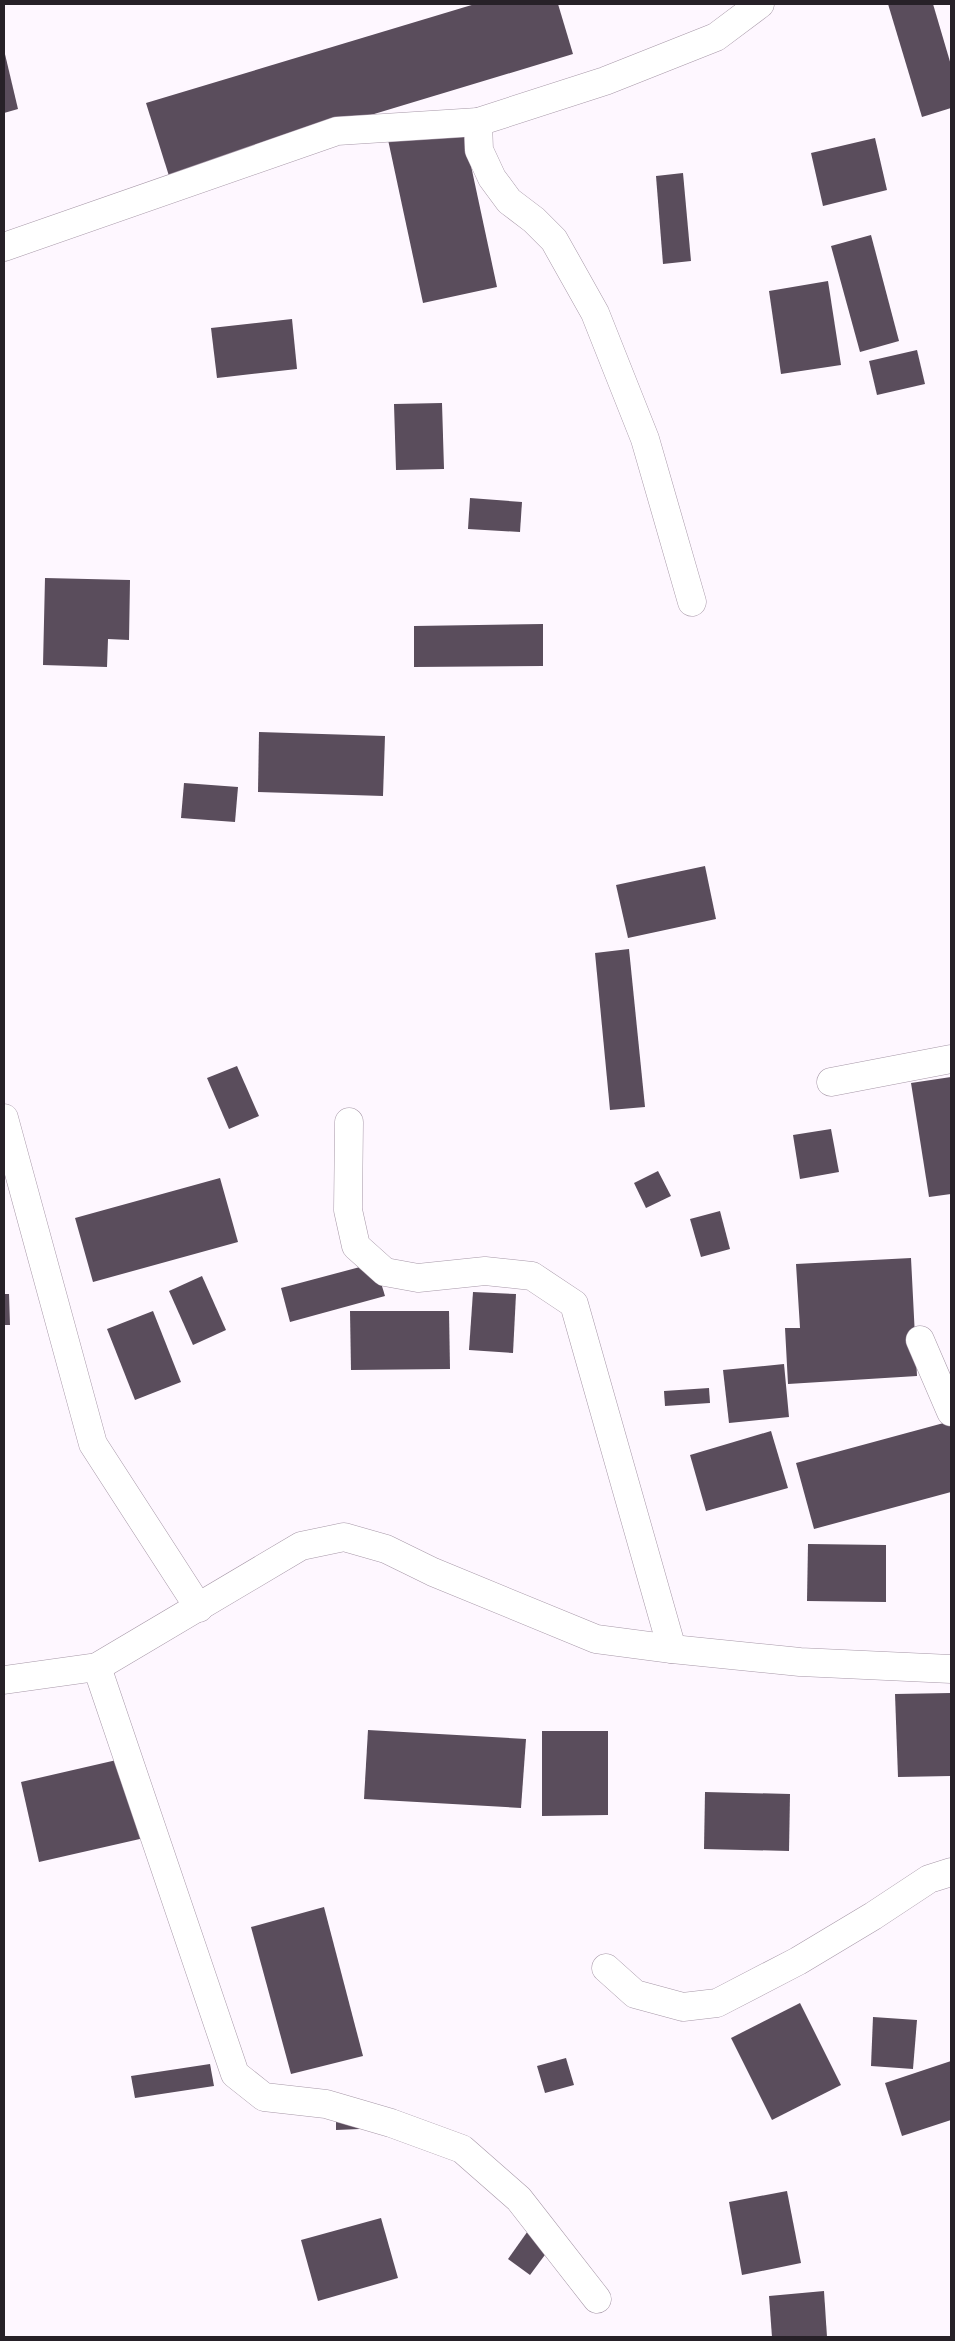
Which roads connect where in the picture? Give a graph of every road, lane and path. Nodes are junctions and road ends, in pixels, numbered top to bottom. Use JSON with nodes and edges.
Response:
{"nodes":[{"id":1,"x":760,"y":4,"type":"edge"},
{"id":2,"x":478,"y":122,"type":"junction"},
{"id":3,"x":4,"y":248,"type":"edge"},
{"id":4,"x":692,"y":602,"type":"dead end"},
{"id":5,"x":951,"y":1059,"type":"edge"},
{"id":6,"x":831,"y":1082,"type":"dead end"},
{"id":7,"x":4,"y":1118,"type":"edge"},
{"id":8,"x":349,"y":1122,"type":"dead end"},
{"id":9,"x":920,"y":1340,"type":"dead end"},
{"id":10,"x":951,"y":1412,"type":"edge"},
{"id":11,"x":199,"y":1608,"type":"junction"},
{"id":12,"x":672,"y":1649,"type":"junction"},
{"id":13,"x":97,"y":1667,"type":"junction"},
{"id":14,"x":951,"y":1669,"type":"edge"},
{"id":15,"x":4,"y":1680,"type":"edge"},
{"id":16,"x":951,"y":1872,"type":"edge"},
{"id":17,"x":606,"y":1968,"type":"dead end"},
{"id":18,"x":597,"y":2298,"type":"dead end"}],
"edges":[{"from":1,"to":2,"type":"street"},
{"from":2,"to":3,"type":"street"},
{"from":2,"to":4,"type":"street"},
{"from":5,"to":6,"type":"street"},
{"from":7,"to":11,"type":"street"},
{"from":8,"to":12,"type":"street"},
{"from":9,"to":10,"type":"street"},
{"from":11,"to":12,"type":"street"},
{"from":11,"to":13,"type":"street"},
{"from":12,"to":14,"type":"street"},
{"from":13,"to":15,"type":"street"},
{"from":13,"to":18,"type":"street"},
{"from":16,"to":17,"type":"street"}]}
